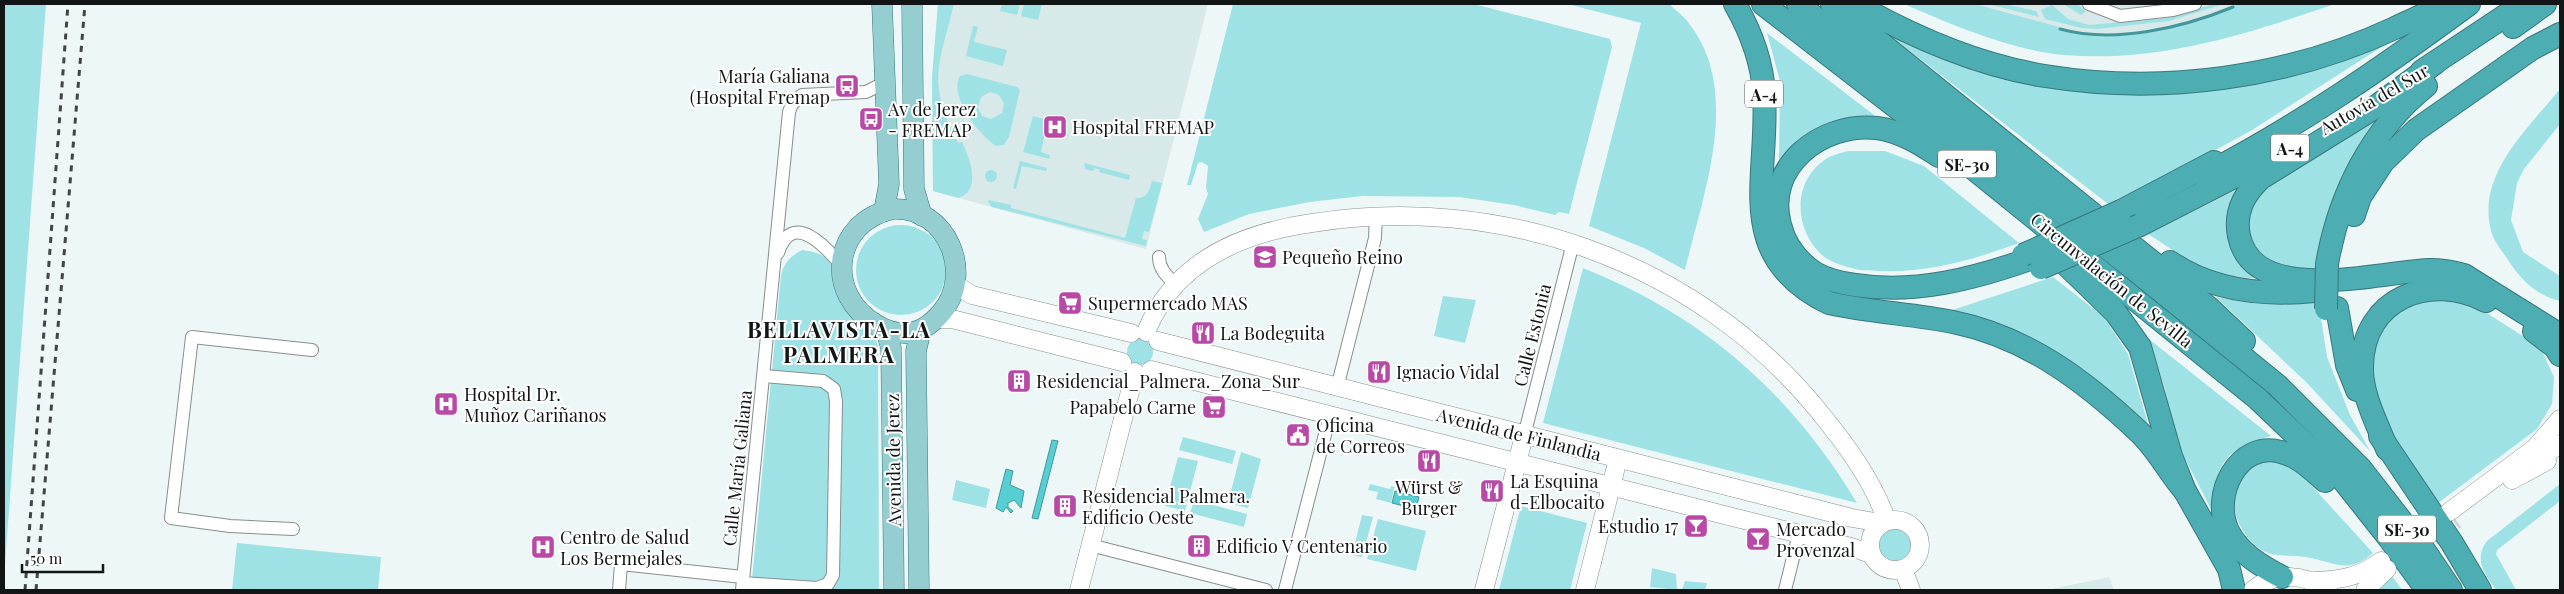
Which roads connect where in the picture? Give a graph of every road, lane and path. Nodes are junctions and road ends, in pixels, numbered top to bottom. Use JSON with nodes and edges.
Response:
{"nodes":[{"id":1,"x":882,"y":4,"type":"edge"},
{"id":2,"x":912,"y":4,"type":"edge"},
{"id":3,"x":1735,"y":4,"type":"edge"},
{"id":4,"x":1763,"y":4,"type":"edge"},
{"id":5,"x":1798,"y":4,"type":"edge"},
{"id":6,"x":1832,"y":4,"type":"edge"},
{"id":7,"x":1855,"y":4,"type":"edge"},
{"id":8,"x":2088,"y":4,"type":"edge"},
{"id":9,"x":2194,"y":4,"type":"edge"},
{"id":10,"x":2443,"y":4,"type":"edge"},
{"id":11,"x":2458,"y":4,"type":"edge"},
{"id":12,"x":2469,"y":4,"type":"edge"},
{"id":13,"x":2523,"y":4,"type":"edge"},
{"id":14,"x":2545,"y":4,"type":"edge"},
{"id":15,"x":2560,"y":34,"type":"edge"},
{"id":16,"x":2435,"y":64,"type":"junction"},
{"id":17,"x":884,"y":79,"type":"junction"},
{"id":18,"x":1990,"y":130,"type":"junction"},
{"id":19,"x":884,"y":212,"type":"junction"},
{"id":20,"x":1376,"y":215,"type":"junction"},
{"id":21,"x":922,"y":216,"type":"junction"},
{"id":22,"x":2129,"y":217,"type":"junction"},
{"id":23,"x":2032,"y":230,"type":"junction"},
{"id":24,"x":1573,"y":243,"type":"junction"},
{"id":25,"x":1159,"y":256,"type":"dead end"},
{"id":26,"x":776,"y":260,"type":"junction"},
{"id":27,"x":2031,"y":260,"type":"junction"},
{"id":28,"x":2333,"y":264,"type":"junction"},
{"id":29,"x":842,"y":266,"type":"junction"},
{"id":30,"x":956,"y":284,"type":"junction"},
{"id":31,"x":1176,"y":284,"type":"junction"},
{"id":32,"x":1804,"y":287,"type":"junction"},
{"id":33,"x":2483,"y":287,"type":"junction"},
{"id":34,"x":2332,"y":308,"type":"junction"},
{"id":35,"x":928,"y":324,"type":"junction"},
{"id":36,"x":2169,"y":326,"type":"junction"},
{"id":37,"x":886,"y":330,"type":"junction"},
{"id":38,"x":2560,"y":335,"type":"edge"},
{"id":39,"x":1145,"y":336,"type":"junction"},
{"id":40,"x":312,"y":350,"type":"dead end"},
{"id":41,"x":2560,"y":355,"type":"edge"},
{"id":42,"x":1136,"y":368,"type":"junction"},
{"id":43,"x":764,"y":376,"type":"junction"},
{"id":44,"x":1337,"y":388,"type":"junction"},
{"id":45,"x":1330,"y":415,"type":"junction"},
{"id":46,"x":2560,"y":419,"type":"edge"},
{"id":47,"x":2126,"y":422,"type":"junction"},
{"id":48,"x":1524,"y":436,"type":"junction"},
{"id":49,"x":2560,"y":444,"type":"edge"},
{"id":50,"x":2387,"y":449,"type":"junction"},
{"id":51,"x":2560,"y":454,"type":"edge"},
{"id":52,"x":1618,"y":459,"type":"junction"},
{"id":53,"x":1517,"y":462,"type":"junction"},
{"id":54,"x":2361,"y":469,"type":"junction"},
{"id":55,"x":2512,"y":480,"type":"junction"},
{"id":56,"x":1612,"y":487,"type":"junction"},
{"id":57,"x":2185,"y":491,"type":"junction"},
{"id":58,"x":1884,"y":522,"type":"junction"},
{"id":59,"x":293,"y":529,"type":"dead end"},
{"id":60,"x":1799,"y":534,"type":"junction"},
{"id":61,"x":2389,"y":538,"type":"junction"},
{"id":62,"x":1090,"y":545,"type":"junction"},
{"id":63,"x":1871,"y":554,"type":"junction"},
{"id":64,"x":1904,"y":569,"type":"junction"},
{"id":65,"x":2282,"y":577,"type":"junction"},
{"id":66,"x":743,"y":583,"type":"edge"},
{"id":67,"x":2321,"y":586,"type":"edge"},
{"id":68,"x":619,"y":590,"type":"edge"},
{"id":69,"x":894,"y":590,"type":"edge"},
{"id":70,"x":919,"y":590,"type":"edge"},
{"id":71,"x":1078,"y":590,"type":"edge"},
{"id":72,"x":1266,"y":590,"type":"edge"},
{"id":73,"x":1285,"y":590,"type":"edge"},
{"id":74,"x":1484,"y":590,"type":"edge"},
{"id":75,"x":1585,"y":590,"type":"edge"},
{"id":76,"x":1785,"y":590,"type":"edge"},
{"id":77,"x":1910,"y":590,"type":"edge"},
{"id":78,"x":2222,"y":590,"type":"edge"},
{"id":79,"x":2234,"y":590,"type":"edge"},
{"id":80,"x":2253,"y":590,"type":"edge"},
{"id":81,"x":2365,"y":590,"type":"edge"},
{"id":82,"x":2427,"y":590,"type":"edge"},
{"id":83,"x":2451,"y":590,"type":"edge"},
{"id":84,"x":2471,"y":590,"type":"edge"},
{"id":85,"x":2480,"y":590,"type":"edge"}],
"edges":[{"from":1,"to":17,"type":"main road"},
{"from":2,"to":21,"type":"main road"},
{"from":3,"to":32,"type":"highway","number":"A-4"},
{"from":4,"to":36,"type":"highway","name":"Circunvalación de Sevilla","number":"SE-30"},
{"from":5,"to":54,"type":"highway","name":"Circunvalación de Sevilla","number":"SE-30"},
{"from":6,"to":18,"type":"highway"},
{"from":7,"to":10,"type":"highway"},
{"from":8,"to":9,"type":"street"},
{"from":11,"to":22,"type":"highway"},
{"from":12,"to":22,"type":"highway"},
{"from":13,"to":16,"type":"highway","name":"Autovía del Sur","number":"A-4"},
{"from":14,"to":28,"type":"highway"},
{"from":15,"to":28,"type":"highway"},
{"from":16,"to":22,"type":"highway","name":"Autovía del Sur","number":"A-4"},
{"from":16,"to":33,"type":"highway"},
{"from":17,"to":19,"type":"main road"},
{"from":17,"to":26,"type":"street","name":"Calle María Galiana"},
{"from":18,"to":33,"type":"highway"},
{"from":18,"to":54,"type":"highway"},
{"from":19,"to":21,"type":"main road"},
{"from":19,"to":29,"type":"main road"},
{"from":20,"to":24,"type":"main road"},
{"from":20,"to":31,"type":"main road"},
{"from":20,"to":44,"type":"street"},
{"from":21,"to":30,"type":"main road"},
{"from":22,"to":27,"type":"highway","bridge":true},
{"from":23,"to":27,"type":"highway"},
{"from":23,"to":36,"type":"highway"},
{"from":23,"to":57,"type":"highway"},
{"from":24,"to":48,"type":"street","name":"Calle Estonia"},
{"from":24,"to":58,"type":"main road"},
{"from":25,"to":31,"type":"street"},
{"from":26,"to":29,"type":"street","name":"Calle María Galiana"},
{"from":26,"to":43,"type":"street","name":"Calle María Galiana"},
{"from":27,"to":32,"type":"highway","number":"A-4"},
{"from":28,"to":34,"type":"highway","bridge":true},
{"from":29,"to":37,"type":"main road"},
{"from":30,"to":35,"type":"main road"},
{"from":30,"to":39,"type":"main road","name":"Avenida de Finlandia"},
{"from":31,"to":39,"type":"main road"},
{"from":32,"to":47,"type":"highway"},
{"from":33,"to":38,"type":"highway"},
{"from":34,"to":50,"type":"highway"},
{"from":34,"to":84,"type":"highway"},
{"from":35,"to":37,"type":"main road"},
{"from":35,"to":42,"type":"main road","name":"Avenida de Finlandia"},
{"from":35,"to":70,"type":"main road","name":"Avenida de Jerez"},
{"from":36,"to":61,"type":"highway","name":"Circunvalación de Sevilla","number":"SE-30"},
{"from":37,"to":69,"type":"main road","name":"Avenida de Jerez"},
{"from":39,"to":42,"type":"main road"},
{"from":39,"to":42,"type":"main road"},
{"from":39,"to":44,"type":"main road","name":"Avenida de Finlandia"},
{"from":40,"to":59,"type":"street"},
{"from":41,"to":50,"type":"highway"},
{"from":42,"to":45,"type":"main road","name":"Avenida de Finlandia"},
{"from":42,"to":62,"type":"main road"},
{"from":43,"to":66,"type":"street","name":"Calle María Galiana"},
{"from":43,"to":66,"type":"street"},
{"from":44,"to":48,"type":"main road","name":"Avenida de Finlandia"},
{"from":45,"to":53,"type":"main road","name":"Avenida de Finlandia"},
{"from":45,"to":73,"type":"street"},
{"from":46,"to":55,"type":"main road"},
{"from":47,"to":57,"type":"highway"},
{"from":47,"to":78,"type":"highway"},
{"from":48,"to":52,"type":"main road","name":"Avenida de Finlandia"},
{"from":48,"to":53,"type":"main road"},
{"from":49,"to":55,"type":"main road"},
{"from":50,"to":85,"type":"highway"},
{"from":51,"to":55,"type":"main road"},
{"from":52,"to":56,"type":"main road"},
{"from":52,"to":58,"type":"main road","name":"Avenida de Finlandia"},
{"from":53,"to":56,"type":"main road","name":"Avenida de Finlandia"},
{"from":53,"to":74,"type":"main road"},
{"from":54,"to":83,"type":"highway","name":"Circunvalación de Sevilla","number":"SE-30"},
{"from":56,"to":60,"type":"main road","name":"Avenida de Finlandia"},
{"from":56,"to":75,"type":"main road"},
{"from":57,"to":79,"type":"highway"},
{"from":58,"to":63,"type":"main road"},
{"from":58,"to":64,"type":"main road"},
{"from":60,"to":63,"type":"main road","name":"Avenida de Finlandia"},
{"from":60,"to":76,"type":"street"},
{"from":61,"to":65,"type":"highway"},
{"from":61,"to":82,"type":"highway","name":"Circunvalación de Sevilla","number":"SE-30"},
{"from":62,"to":71,"type":"main road"},
{"from":62,"to":72,"type":"street"},
{"from":63,"to":64,"type":"main road"},
{"from":64,"to":77,"type":"main road"},
{"from":65,"to":67,"type":"main road"},
{"from":65,"to":80,"type":"main road"},
{"from":66,"to":68,"type":"street"},
{"from":67,"to":81,"type":"main road"}]}
